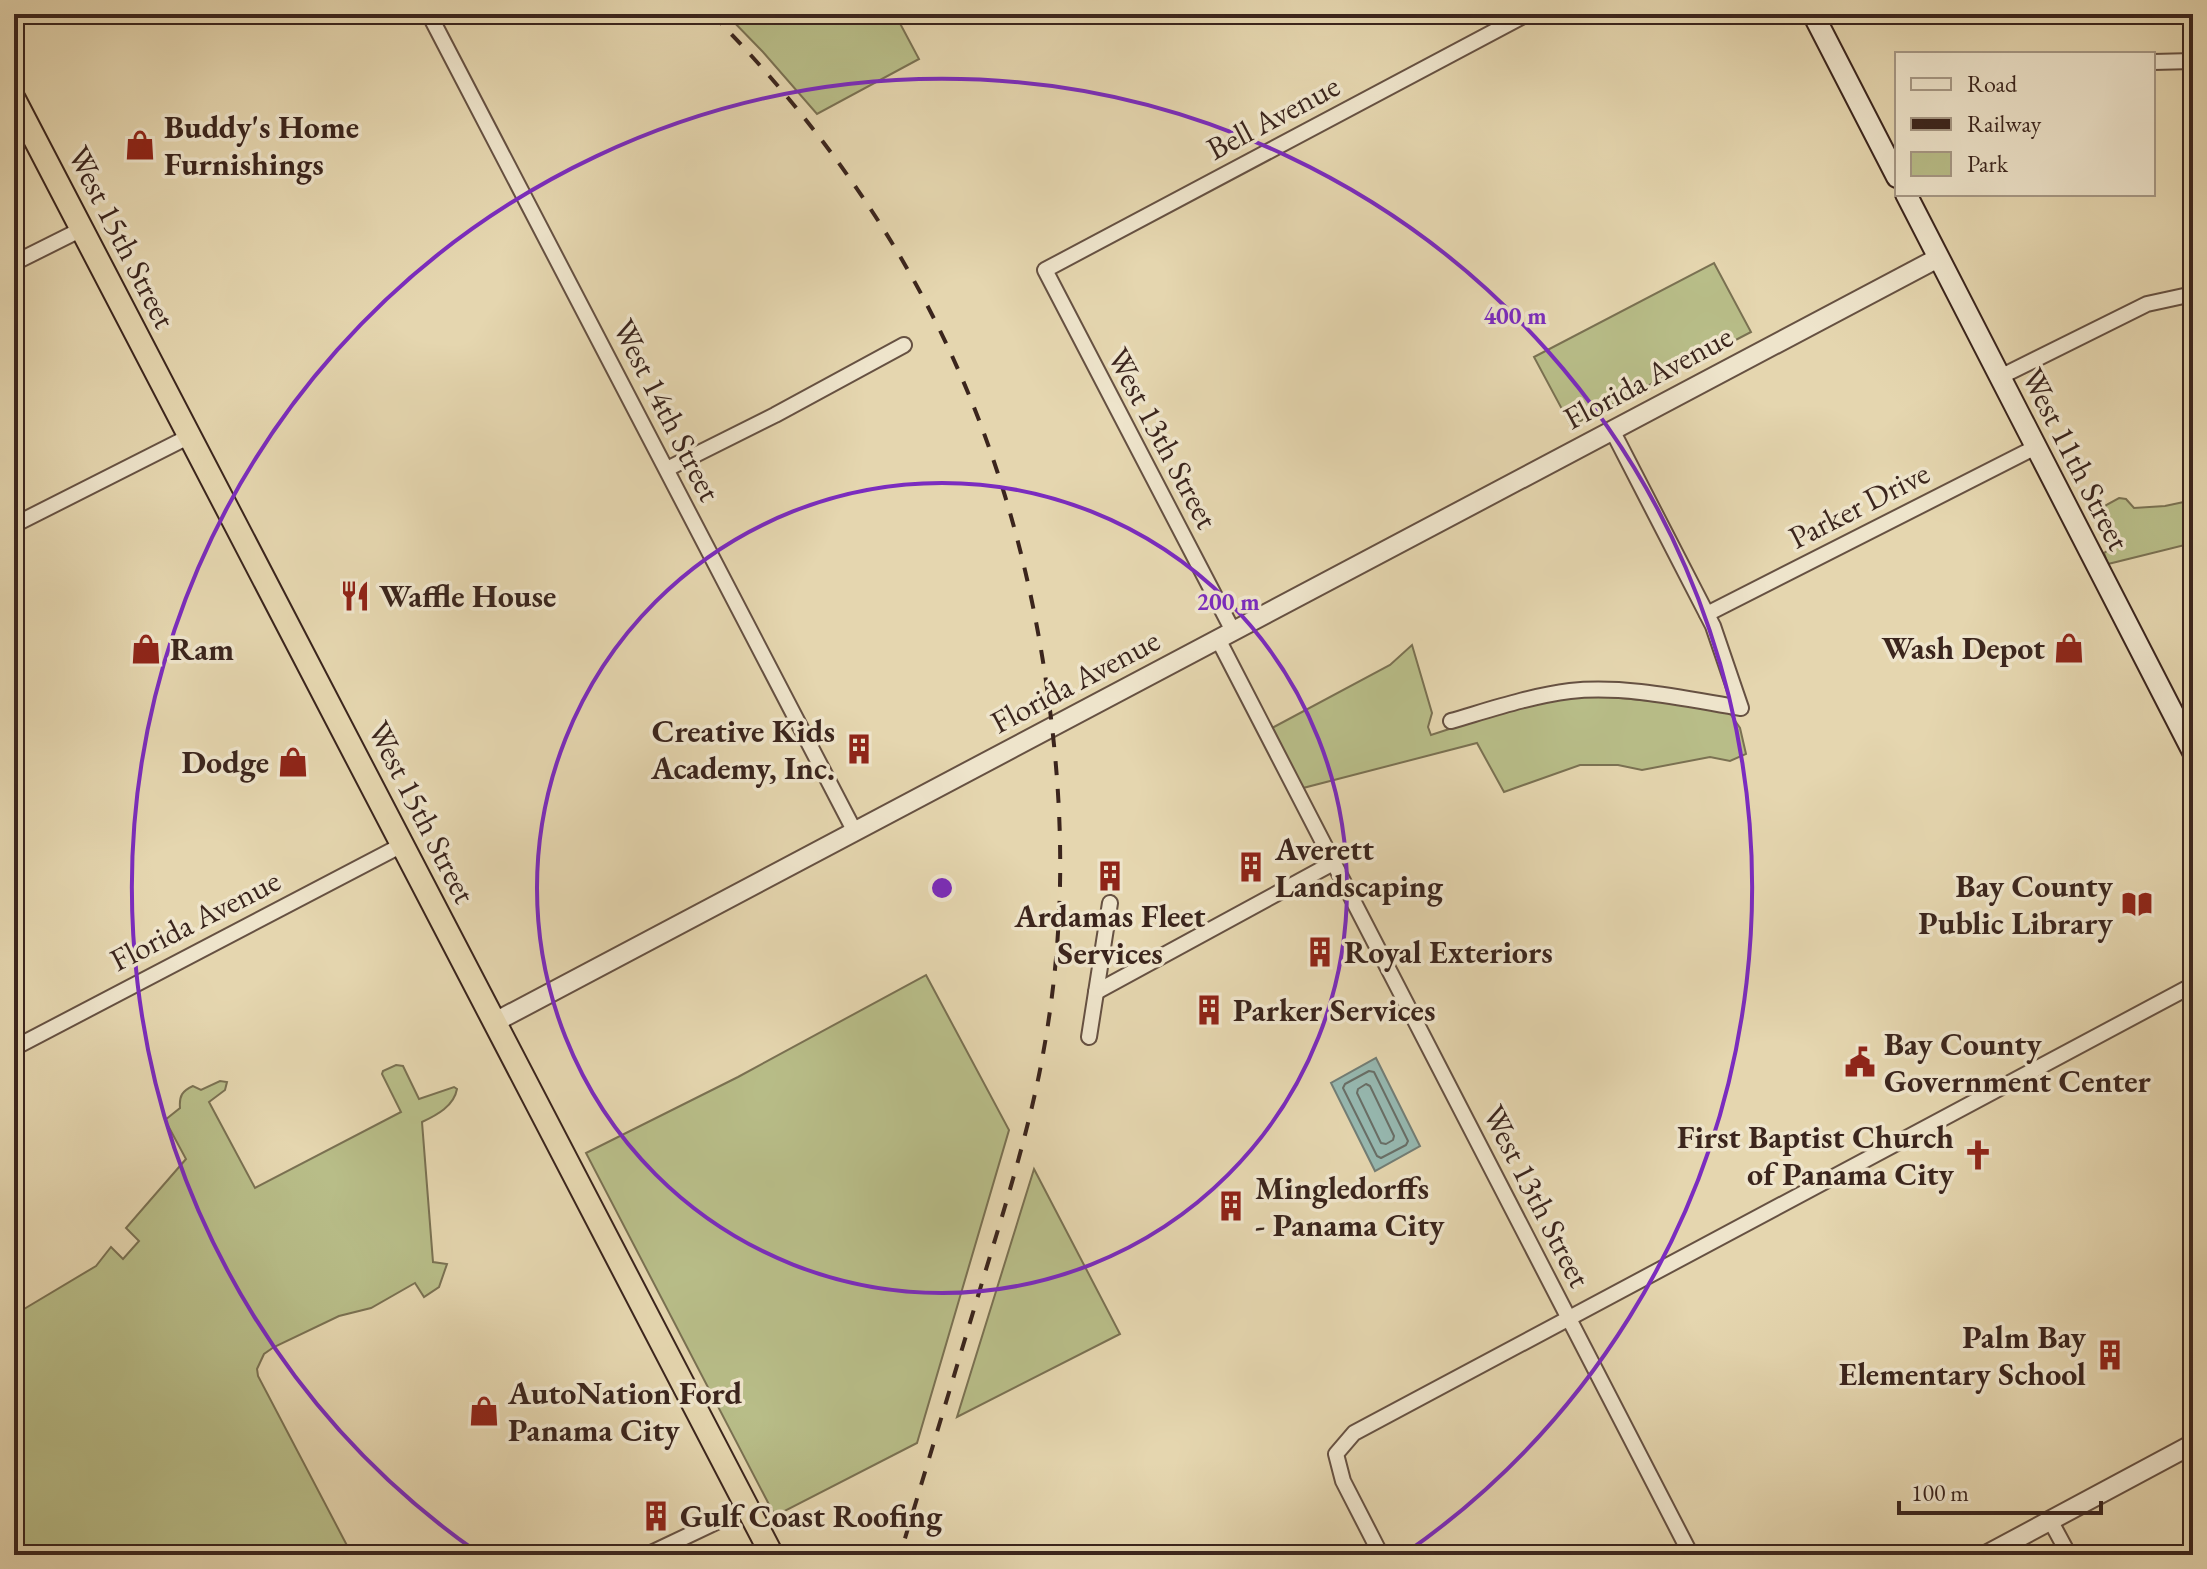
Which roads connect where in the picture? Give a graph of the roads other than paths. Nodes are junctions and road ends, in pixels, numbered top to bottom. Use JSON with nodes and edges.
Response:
{"nodes":[{"id":1,"x":429,"y":14,"type":"edge"},
{"id":2,"x":1527,"y":14,"type":"edge"},
{"id":3,"x":1813,"y":14,"type":"edge"},
{"id":4,"x":2193,"y":61,"type":"edge"},
{"id":5,"x":2155,"y":62,"type":"edge"},
{"id":6,"x":14,"y":99,"type":"edge"},
{"id":7,"x":1895,"y":167,"type":"edge"},
{"id":8,"x":1907,"y":196,"type":"edge"},
{"id":9,"x":82,"y":229,"type":"junction"},
{"id":10,"x":1938,"y":258,"type":"junction"},
{"id":11,"x":14,"y":263,"type":"edge"},
{"id":12,"x":1045,"y":270,"type":"joint"},
{"id":13,"x":2193,"y":294,"type":"edge"},
{"id":14,"x":904,"y":345,"type":"dead end"},
{"id":15,"x":2000,"y":377,"type":"junction"},
{"id":16,"x":1612,"y":430,"type":"junction"},
{"id":17,"x":190,"y":436,"type":"junction"},
{"id":18,"x":2036,"y":447,"type":"junction"},
{"id":19,"x":667,"y":469,"type":"junction"},
{"id":20,"x":14,"y":525,"type":"edge"},
{"id":21,"x":1707,"y":614,"type":"junction"},
{"id":22,"x":1225,"y":635,"type":"junction"},
{"id":23,"x":1451,"y":721,"type":"dead end"},
{"id":24,"x":2193,"y":752,"type":"edge"},
{"id":25,"x":855,"y":832,"type":"junction"},
{"id":26,"x":402,"y":845,"type":"junction"},
{"id":27,"x":1333,"y":863,"type":"junction"},
{"id":28,"x":1110,"y":903,"type":"dead end"},
{"id":29,"x":2193,"y":985,"type":"edge"},
{"id":30,"x":1096,"y":992,"type":"junction"},
{"id":31,"x":495,"y":1022,"type":"junction"},
{"id":32,"x":1089,"y":1037,"type":"dead end"},
{"id":33,"x":14,"y":1048,"type":"edge"},
{"id":34,"x":1569,"y":1319,"type":"junction"},
{"id":35,"x":2193,"y":1444,"type":"edge"},
{"id":36,"x":748,"y":1507,"type":"junction"},
{"id":37,"x":2050,"y":1520,"type":"junction"},
{"id":38,"x":647,"y":1555,"type":"edge"},
{"id":39,"x":772,"y":1555,"type":"edge"},
{"id":40,"x":1381,"y":1555,"type":"edge"},
{"id":41,"x":1691,"y":1555,"type":"edge"},
{"id":42,"x":1986,"y":1555,"type":"edge"},
{"id":43,"x":2069,"y":1555,"type":"edge"}],
"edges":[{"from":1,"to":19,"type":"street","name":"West 14th Street"},
{"from":2,"to":12,"type":"street","name":"Bell Avenue"},
{"from":3,"to":7,"type":"main road"},
{"from":4,"to":5,"type":"street"},
{"from":6,"to":9,"type":"highway","name":"West 15th Street"},
{"from":8,"to":10,"type":"main road","name":"West 11th Street"},
{"from":9,"to":11,"type":"street"},
{"from":9,"to":17,"type":"highway","name":"West 15th Street"},
{"from":10,"to":15,"type":"main road","name":"West 11th Street"},
{"from":10,"to":16,"type":"street","name":"Florida Avenue"},
{"from":12,"to":22,"type":"street","name":"West 13th Street"},
{"from":13,"to":15,"type":"street"},
{"from":14,"to":19,"type":"street"},
{"from":15,"to":18,"type":"main road","name":"West 11th Street"},
{"from":16,"to":21,"type":"street"},
{"from":16,"to":22,"type":"street","name":"Florida Avenue"},
{"from":17,"to":20,"type":"street"},
{"from":17,"to":26,"type":"highway","name":"West 15th Street"},
{"from":18,"to":21,"type":"street","name":"Parker Drive"},
{"from":18,"to":24,"type":"main road","name":"West 11th Street"},
{"from":19,"to":25,"type":"street","name":"West 14th Street"},
{"from":21,"to":23,"type":"street"},
{"from":22,"to":25,"type":"street","name":"Florida Avenue"},
{"from":22,"to":27,"type":"street","name":"West 13th Street"},
{"from":25,"to":31,"type":"street","name":"Florida Avenue"},
{"from":26,"to":31,"type":"highway","name":"West 15th Street"},
{"from":26,"to":33,"type":"street","name":"Florida Avenue"},
{"from":27,"to":30,"type":"street"},
{"from":27,"to":34,"type":"street","name":"West 13th Street"},
{"from":28,"to":30,"type":"street"},
{"from":29,"to":34,"type":"street"},
{"from":30,"to":32,"type":"street"},
{"from":31,"to":36,"type":"highway","name":"West 15th Street"},
{"from":34,"to":40,"type":"street"},
{"from":34,"to":41,"type":"street","name":"West 13th Street"},
{"from":35,"to":37,"type":"street"},
{"from":36,"to":38,"type":"street"},
{"from":36,"to":39,"type":"highway","name":"West 15th Street"},
{"from":37,"to":42,"type":"street"},
{"from":37,"to":43,"type":"street"}]}
